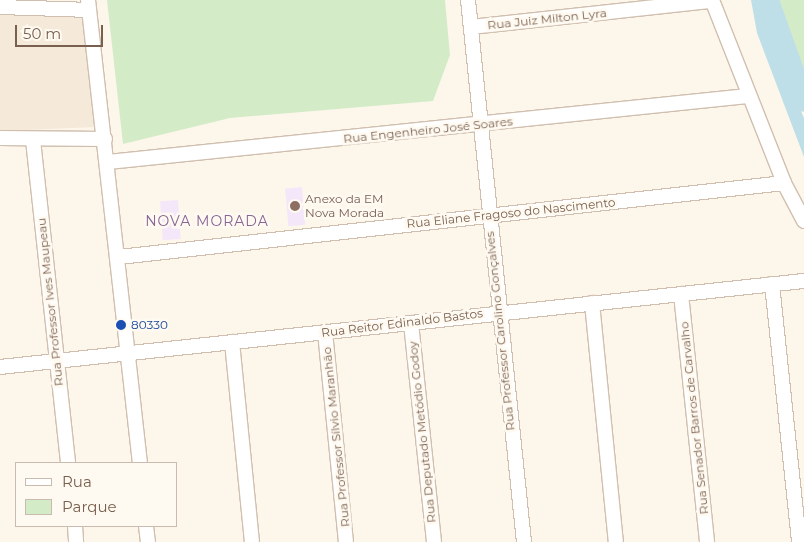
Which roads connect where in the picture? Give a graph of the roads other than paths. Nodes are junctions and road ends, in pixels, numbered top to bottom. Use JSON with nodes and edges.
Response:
{"nodes":[{"id":1,"x":468,"y":0,"type":"edge"},
{"id":2,"x":712,"y":0,"type":"edge"},
{"id":3,"x":89,"y":5,"type":"edge"},
{"id":4,"x":0,"y":7,"type":"edge"},
{"id":5,"x":471,"y":27,"type":"junction"},
{"id":6,"x":748,"y":96,"type":"junction"},
{"id":7,"x":482,"y":126,"type":"junction"},
{"id":8,"x":0,"y":138,"type":"edge"},
{"id":9,"x":105,"y":139,"type":"junction"},
{"id":10,"x":33,"y":140,"type":"junction"},
{"id":11,"x":108,"y":162,"type":"junction"},
{"id":12,"x":784,"y":183,"type":"junction"},
{"id":13,"x":489,"y":216,"type":"junction"},
{"id":14,"x":804,"y":221,"type":"edge"},
{"id":15,"x":119,"y":257,"type":"junction"},
{"id":16,"x":804,"y":281,"type":"edge"},
{"id":17,"x":772,"y":284,"type":"junction"},
{"id":18,"x":681,"y":294,"type":"junction"},
{"id":19,"x":592,"y":303,"type":"junction"},
{"id":20,"x":497,"y":312,"type":"junction"},
{"id":21,"x":411,"y":323,"type":"junction"},
{"id":22,"x":325,"y":332,"type":"junction"},
{"id":23,"x":232,"y":342,"type":"junction"},
{"id":24,"x":129,"y":352,"type":"junction"},
{"id":25,"x":56,"y":359,"type":"junction"},
{"id":26,"x":0,"y":366,"type":"edge"},
{"id":27,"x":68,"y":462,"type":"edge"},
{"id":28,"x":140,"y":462,"type":"edge"},
{"id":29,"x":75,"y":527,"type":"edge"},
{"id":30,"x":146,"y":527,"type":"edge"},
{"id":31,"x":76,"y":542,"type":"edge"},
{"id":32,"x":148,"y":542,"type":"edge"},
{"id":33,"x":252,"y":542,"type":"edge"},
{"id":34,"x":346,"y":542,"type":"edge"},
{"id":35,"x":434,"y":542,"type":"edge"},
{"id":36,"x":524,"y":542,"type":"edge"},
{"id":37,"x":616,"y":542,"type":"edge"},
{"id":38,"x":707,"y":542,"type":"edge"},
{"id":39,"x":799,"y":542,"type":"edge"}],
"edges":[{"from":1,"to":5,"type":"street","name":"Rua Professor Carolino Gonçalves"},
{"from":2,"to":5,"type":"street","name":"Rua Juiz Milton Lyra"},
{"from":2,"to":6,"type":"street"},
{"from":3,"to":4,"type":"street"},
{"from":3,"to":9,"type":"street"},
{"from":5,"to":7,"type":"street","name":"Rua Professor Carolino Gonçalves"},
{"from":6,"to":7,"type":"street","name":"Rua Engenheiro José Soares"},
{"from":6,"to":12,"type":"street"},
{"from":7,"to":11,"type":"street","name":"Rua Engenheiro José Soares"},
{"from":7,"to":13,"type":"street","name":"Rua Professor Carolino Gonçalves"},
{"from":8,"to":10,"type":"street"},
{"from":9,"to":10,"type":"street"},
{"from":9,"to":11,"type":"street"},
{"from":10,"to":25,"type":"street","name":"Rua Professor Ives Maupeau"},
{"from":11,"to":15,"type":"street"},
{"from":12,"to":13,"type":"street","name":"Rua Eliane Fragoso do Nascimento"},
{"from":12,"to":14,"type":"street"},
{"from":13,"to":15,"type":"street","name":"Rua Eliane Fragoso do Nascimento"},
{"from":13,"to":20,"type":"street","name":"Rua Professor Carolino Gonçalves"},
{"from":15,"to":24,"type":"street"},
{"from":16,"to":17,"type":"street","name":"Rua Reitor Edinaldo Bastos"},
{"from":17,"to":18,"type":"street","name":"Rua Reitor Edinaldo Bastos"},
{"from":17,"to":39,"type":"street"},
{"from":18,"to":19,"type":"street","name":"Rua Reitor Edinaldo Bastos"},
{"from":18,"to":38,"type":"street","name":"Rua Senador Barros de Carvalho"},
{"from":19,"to":20,"type":"street","name":"Rua Reitor Edinaldo Bastos"},
{"from":19,"to":37,"type":"street"},
{"from":20,"to":21,"type":"street","name":"Rua Reitor Edinaldo Bastos"},
{"from":20,"to":36,"type":"street","name":"Rua Professor Carolino Gonçalves"},
{"from":21,"to":22,"type":"street","name":"Rua Reitor Edinaldo Bastos"},
{"from":21,"to":35,"type":"street","name":"Rua Deputado Metódio Godoy"},
{"from":22,"to":23,"type":"street","name":"Rua Reitor Edinaldo Bastos"},
{"from":22,"to":34,"type":"street","name":"Rua Professor Sílvio Maranhão"},
{"from":23,"to":24,"type":"street","name":"Rua Reitor Edinaldo Bastos"},
{"from":23,"to":33,"type":"street"},
{"from":24,"to":25,"type":"street","name":"Rua Reitor Edinaldo Bastos"},
{"from":24,"to":28,"type":"street"},
{"from":25,"to":26,"type":"street","name":"Rua Reitor Edinaldo Bastos"},
{"from":25,"to":27,"type":"street","name":"Rua Professor Ives Maupeau"},
{"from":29,"to":31,"type":"street"},
{"from":30,"to":32,"type":"street"}]}
